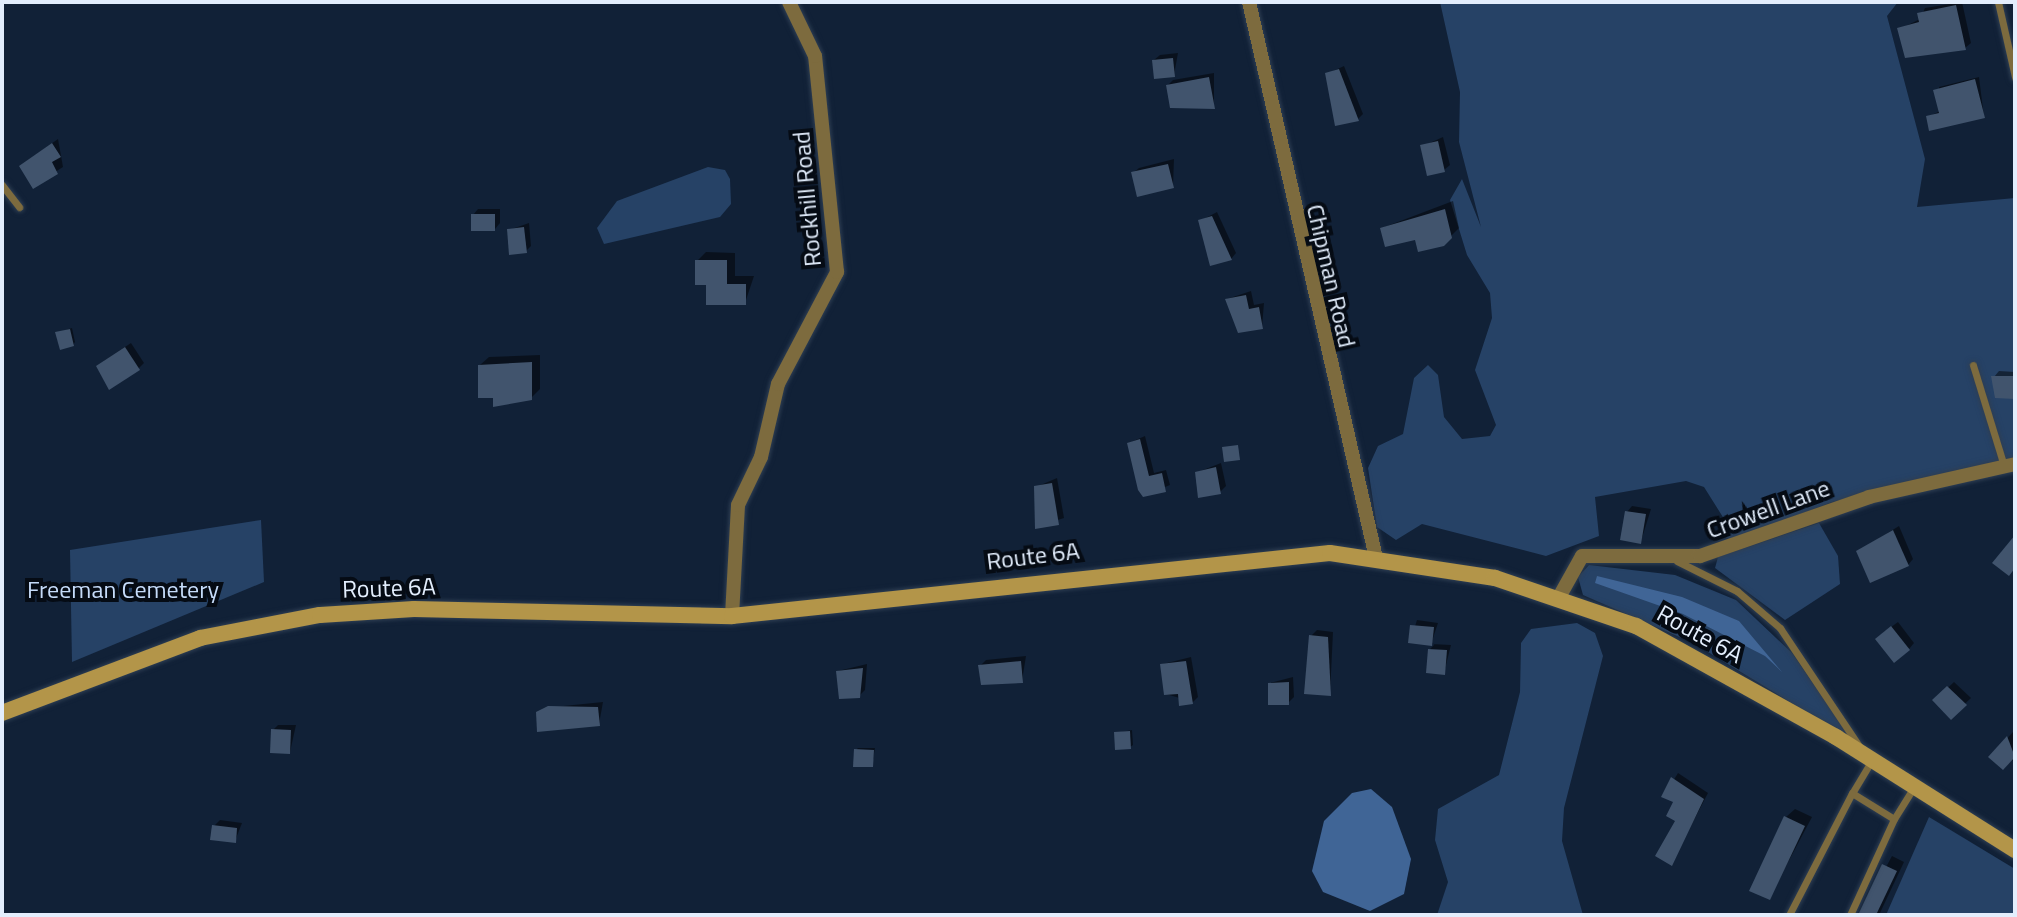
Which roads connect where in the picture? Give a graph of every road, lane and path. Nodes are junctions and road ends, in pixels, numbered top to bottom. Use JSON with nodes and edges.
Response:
{"nodes":[{"id":1,"x":789,"y":2,"type":"edge"},
{"id":2,"x":1249,"y":2,"type":"edge"},
{"id":3,"x":1998,"y":2,"type":"edge"},
{"id":4,"x":2015,"y":77,"type":"edge"},
{"id":5,"x":2,"y":185,"type":"edge"},
{"id":6,"x":19,"y":207,"type":"dead end"},
{"id":7,"x":1973,"y":365,"type":"dead end"},
{"id":8,"x":2010,"y":465,"type":"edge"},
{"id":9,"x":1376,"y":558,"type":"junction"},
{"id":10,"x":1677,"y":561,"type":"junction"},
{"id":11,"x":1558,"y":599,"type":"junction"},
{"id":12,"x":732,"y":616,"type":"junction"},
{"id":13,"x":2,"y":713,"type":"edge"},
{"id":14,"x":1868,"y":758,"type":"junction"},
{"id":15,"x":1913,"y":787,"type":"junction"},
{"id":16,"x":1852,"y":793,"type":"junction"},
{"id":17,"x":1894,"y":819,"type":"junction"},
{"id":18,"x":2015,"y":850,"type":"edge"},
{"id":19,"x":1789,"y":915,"type":"edge"},
{"id":20,"x":1850,"y":915,"type":"edge"}],
"edges":[{"from":1,"to":12,"type":"street","name":"Rockhill Road"},
{"from":2,"to":9,"type":"street","name":"Chipman Road"},
{"from":3,"to":4,"type":"lane"},
{"from":5,"to":6,"type":"lane"},
{"from":7,"to":8,"type":"lane"},
{"from":8,"to":10,"type":"street","name":"Crowell Lane"},
{"from":9,"to":11,"type":"main road","name":"Route 6A"},
{"from":9,"to":12,"type":"main road","name":"Route 6A"},
{"from":10,"to":11,"type":"street","name":"Crowell Lane"},
{"from":10,"to":14,"type":"lane"},
{"from":11,"to":14,"type":"main road","name":"Route 6A"},
{"from":12,"to":13,"type":"main road","name":"Route 6A"},
{"from":14,"to":15,"type":"main road","name":"Route 6A"},
{"from":14,"to":16,"type":"lane"},
{"from":15,"to":17,"type":"lane"},
{"from":15,"to":18,"type":"main road","name":"Route 6A"},
{"from":16,"to":17,"type":"lane"},
{"from":16,"to":19,"type":"lane"},
{"from":17,"to":20,"type":"lane"}]}
